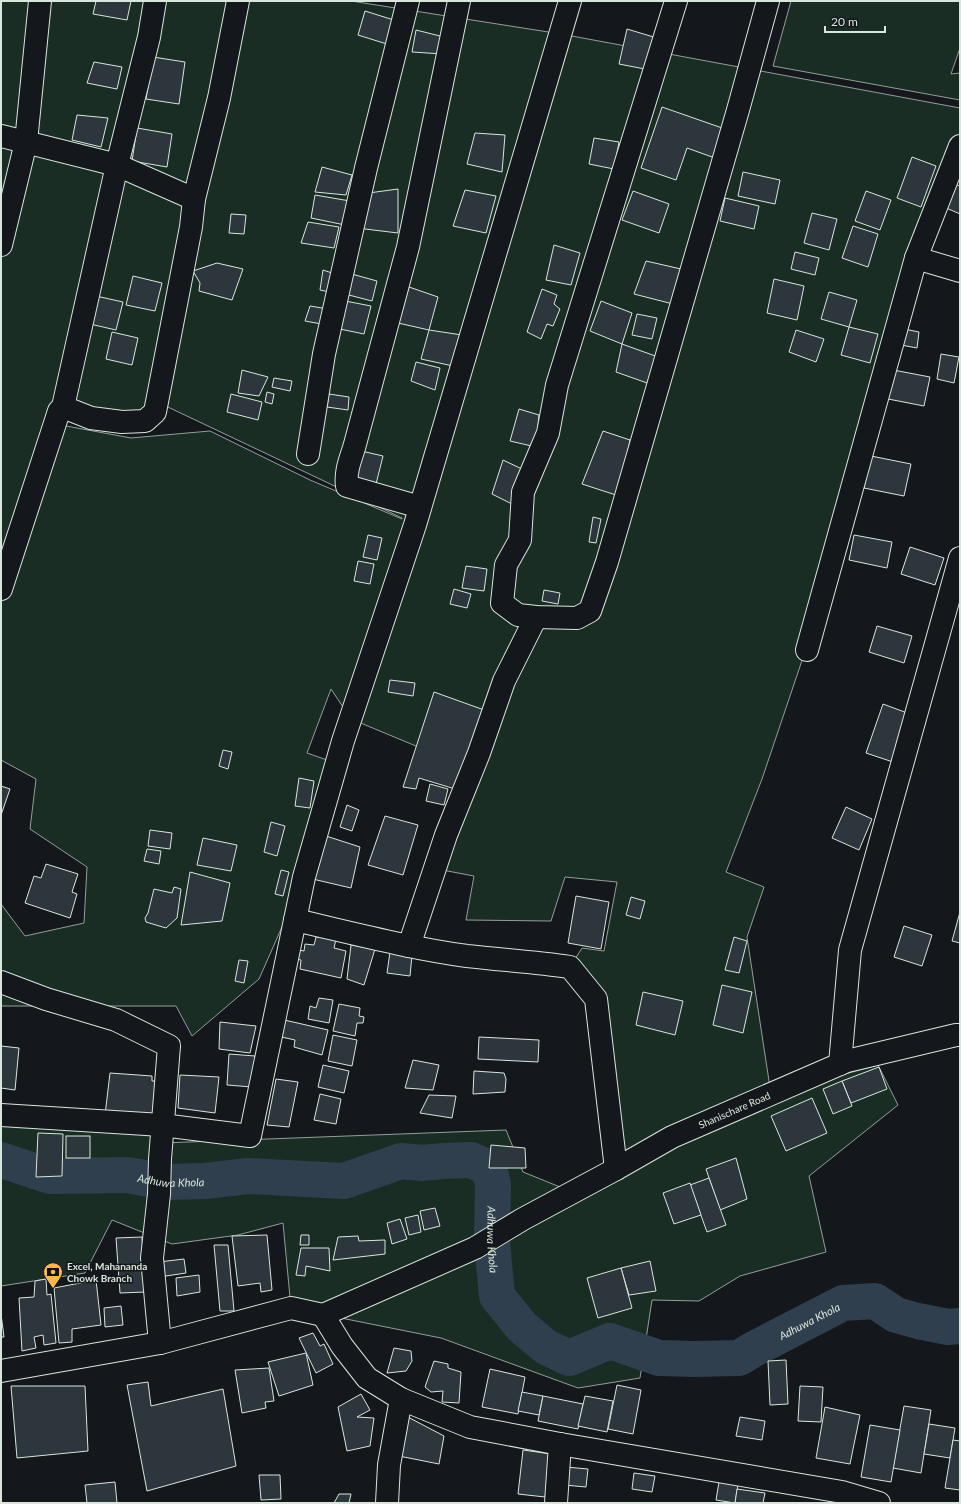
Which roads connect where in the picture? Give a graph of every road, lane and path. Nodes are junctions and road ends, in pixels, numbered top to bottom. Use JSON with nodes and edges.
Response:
{"nodes":[{"id":1,"x":40,"y":1,"type":"edge"},
{"id":2,"x":155,"y":1,"type":"edge"},
{"id":3,"x":238,"y":1,"type":"edge"},
{"id":4,"x":408,"y":1,"type":"edge"},
{"id":5,"x":459,"y":1,"type":"edge"},
{"id":6,"x":570,"y":1,"type":"edge"},
{"id":7,"x":676,"y":1,"type":"edge"},
{"id":8,"x":768,"y":1,"type":"edge"},
{"id":9,"x":1,"y":136,"type":"edge"},
{"id":10,"x":26,"y":142,"type":"junction"},
{"id":11,"x":960,"y":146,"type":"edge"},
{"id":12,"x":117,"y":164,"type":"junction"},
{"id":13,"x":194,"y":199,"type":"junction"},
{"id":14,"x":1,"y":246,"type":"edge"},
{"id":15,"x":916,"y":258,"type":"junction"},
{"id":16,"x":960,"y":271,"type":"edge"},
{"id":17,"x":63,"y":407,"type":"junction"},
{"id":18,"x":308,"y":454,"type":"dead end"},
{"id":19,"x":420,"y":507,"type":"junction"},
{"id":20,"x":958,"y":570,"type":"edge"},
{"id":21,"x":1,"y":589,"type":"edge"},
{"id":22,"x":536,"y":617,"type":"junction"},
{"id":23,"x":807,"y":650,"type":"dead end"},
{"id":24,"x":295,"y":920,"type":"junction"},
{"id":25,"x":409,"y":946,"type":"junction"},
{"id":26,"x":1,"y":982,"type":"edge"},
{"id":27,"x":960,"y":1035,"type":"edge"},
{"id":28,"x":840,"y":1064,"type":"junction"},
{"id":29,"x":1,"y":1115,"type":"edge"},
{"id":30,"x":162,"y":1125,"type":"junction"},
{"id":31,"x":616,"y":1169,"type":"junction"},
{"id":32,"x":323,"y":1315,"type":"junction"},
{"id":33,"x":160,"y":1343,"type":"junction"},
{"id":34,"x":1,"y":1371,"type":"edge"},
{"id":35,"x":401,"y":1399,"type":"junction"},
{"id":36,"x":560,"y":1444,"type":"junction"},
{"id":37,"x":388,"y":1503,"type":"edge"},
{"id":38,"x":556,"y":1503,"type":"edge"},
{"id":39,"x":879,"y":1503,"type":"edge"}],
"edges":[{"from":1,"to":10,"type":"street"},
{"from":2,"to":12,"type":"street"},
{"from":3,"to":13,"type":"street"},
{"from":4,"to":18,"type":"street"},
{"from":5,"to":19,"type":"street"},
{"from":6,"to":19,"type":"street"},
{"from":7,"to":22,"type":"street"},
{"from":8,"to":22,"type":"street"},
{"from":9,"to":10,"type":"street"},
{"from":10,"to":12,"type":"street"},
{"from":10,"to":14,"type":"street"},
{"from":11,"to":15,"type":"street"},
{"from":12,"to":13,"type":"street"},
{"from":12,"to":17,"type":"street"},
{"from":13,"to":17,"type":"street"},
{"from":15,"to":16,"type":"street"},
{"from":15,"to":23,"type":"street"},
{"from":17,"to":21,"type":"street"},
{"from":19,"to":24,"type":"street"},
{"from":20,"to":28,"type":"street"},
{"from":22,"to":25,"type":"street"},
{"from":24,"to":25,"type":"street"},
{"from":24,"to":30,"type":"street"},
{"from":25,"to":31,"type":"street"},
{"from":26,"to":30,"type":"street"},
{"from":27,"to":28,"type":"street","name":"Shanischare Road"},
{"from":28,"to":31,"type":"street","name":"Shanischare Road"},
{"from":29,"to":30,"type":"street"},
{"from":30,"to":33,"type":"street"},
{"from":31,"to":32,"type":"street","name":"Shanischare Road"},
{"from":32,"to":33,"type":"street"},
{"from":32,"to":35,"type":"street"},
{"from":33,"to":34,"type":"street"},
{"from":35,"to":36,"type":"street"},
{"from":35,"to":37,"type":"street"},
{"from":36,"to":38,"type":"street"},
{"from":36,"to":39,"type":"street"}]}
